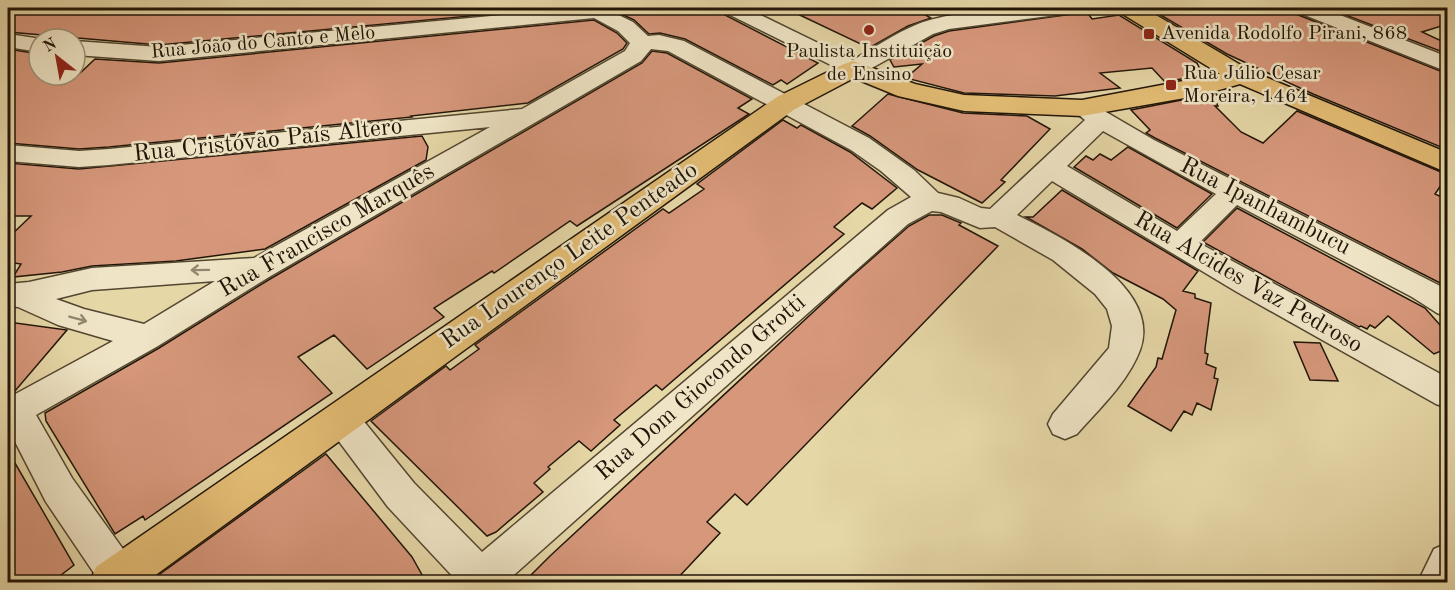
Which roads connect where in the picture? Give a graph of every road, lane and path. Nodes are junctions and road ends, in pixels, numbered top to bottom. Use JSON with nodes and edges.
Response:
{"nodes":[{"id":1,"x":731,"y":8,"type":"edge"},
{"id":2,"x":1064,"y":8,"type":"edge"},
{"id":3,"x":1129,"y":8,"type":"edge"},
{"id":4,"x":1304,"y":8,"type":"edge"},
{"id":5,"x":591,"y":10,"type":"edge"},
{"id":6,"x":8,"y":41,"type":"edge"},
{"id":7,"x":27,"y":43,"type":"edge"},
{"id":8,"x":641,"y":43,"type":"junction"},
{"id":9,"x":1448,"y":43,"type":"edge"},
{"id":10,"x":87,"y":49,"type":"edge"},
{"id":11,"x":1417,"y":54,"type":"junction"},
{"id":12,"x":1448,"y":65,"type":"edge"},
{"id":13,"x":853,"y":69,"type":"junction"},
{"id":14,"x":1242,"y":76,"type":"junction"},
{"id":15,"x":786,"y":103,"type":"junction"},
{"id":16,"x":1091,"y":114,"type":"junction"},
{"id":17,"x":529,"y":116,"type":"junction"},
{"id":18,"x":8,"y":153,"type":"edge"},
{"id":19,"x":1448,"y":165,"type":"edge"},
{"id":20,"x":1050,"y":168,"type":"junction"},
{"id":21,"x":1234,"y":192,"type":"junction"},
{"id":22,"x":931,"y":202,"type":"junction"},
{"id":23,"x":998,"y":216,"type":"junction"},
{"id":24,"x":1180,"y":245,"type":"junction"},
{"id":25,"x":259,"y":269,"type":"junction"},
{"id":26,"x":16,"y":295,"type":"edge"},
{"id":27,"x":1448,"y":306,"type":"edge"},
{"id":28,"x":147,"y":338,"type":"junction"},
{"id":29,"x":1448,"y":394,"type":"edge"},
{"id":30,"x":11,"y":412,"type":"edge"},
{"id":31,"x":341,"y":418,"type":"junction"},
{"id":32,"x":1065,"y":423,"type":"dead end"},
{"id":33,"x":1448,"y":562,"type":"edge"},
{"id":34,"x":115,"y":580,"type":"edge"},
{"id":35,"x":481,"y":581,"type":"edge"},
{"id":36,"x":1437,"y":582,"type":"edge"}],
"edges":[{"from":1,"to":13,"type":"street"},
{"from":2,"to":13,"type":"street","name":"Rua Lourenço Leite Penteado"},
{"from":3,"to":14,"type":"main road"},
{"from":4,"to":11,"type":"street"},
{"from":5,"to":8,"type":"street"},
{"from":5,"to":10,"type":"street","name":"Rua João do Canto e Melo"},
{"from":6,"to":7,"type":"street"},
{"from":8,"to":15,"type":"street"},
{"from":8,"to":17,"type":"street","name":"Rua Francisco Marquês"},
{"from":9,"to":11,"type":"street"},
{"from":11,"to":12,"type":"street"},
{"from":13,"to":15,"type":"main road","name":"Rua Lourenço Leite Penteado"},
{"from":13,"to":16,"type":"main road"},
{"from":14,"to":16,"type":"main road"},
{"from":14,"to":19,"type":"main road"},
{"from":15,"to":22,"type":"street"},
{"from":15,"to":31,"type":"main road","name":"Rua Lourenço Leite Penteado"},
{"from":16,"to":20,"type":"street"},
{"from":16,"to":21,"type":"street","name":"Rua Ipanhambucu"},
{"from":17,"to":18,"type":"street","name":"Rua Cristóvão País Altero"},
{"from":17,"to":25,"type":"street","name":"Rua Francisco Marquês"},
{"from":20,"to":23,"type":"street"},
{"from":20,"to":24,"type":"street","name":"Rua Alcides Vaz Pedroso"},
{"from":21,"to":24,"type":"street"},
{"from":21,"to":27,"type":"street","name":"Rua Ipanhambucu"},
{"from":22,"to":23,"type":"street"},
{"from":22,"to":35,"type":"street","name":"Rua Dom Giocondo Grotti"},
{"from":23,"to":32,"type":"street"},
{"from":24,"to":29,"type":"street","name":"Rua Alcides Vaz Pedroso"},
{"from":25,"to":26,"type":"street","one_way":true},
{"from":25,"to":28,"type":"street","name":"Rua Francisco Marquês"},
{"from":26,"to":28,"type":"street","one_way":true},
{"from":28,"to":30,"type":"street","name":"Rua Francisco Marquês"},
{"from":30,"to":34,"type":"street"},
{"from":31,"to":34,"type":"main road","name":"Rua Lourenço Leite Penteado"},
{"from":31,"to":35,"type":"street"},
{"from":33,"to":36,"type":"street"}]}
